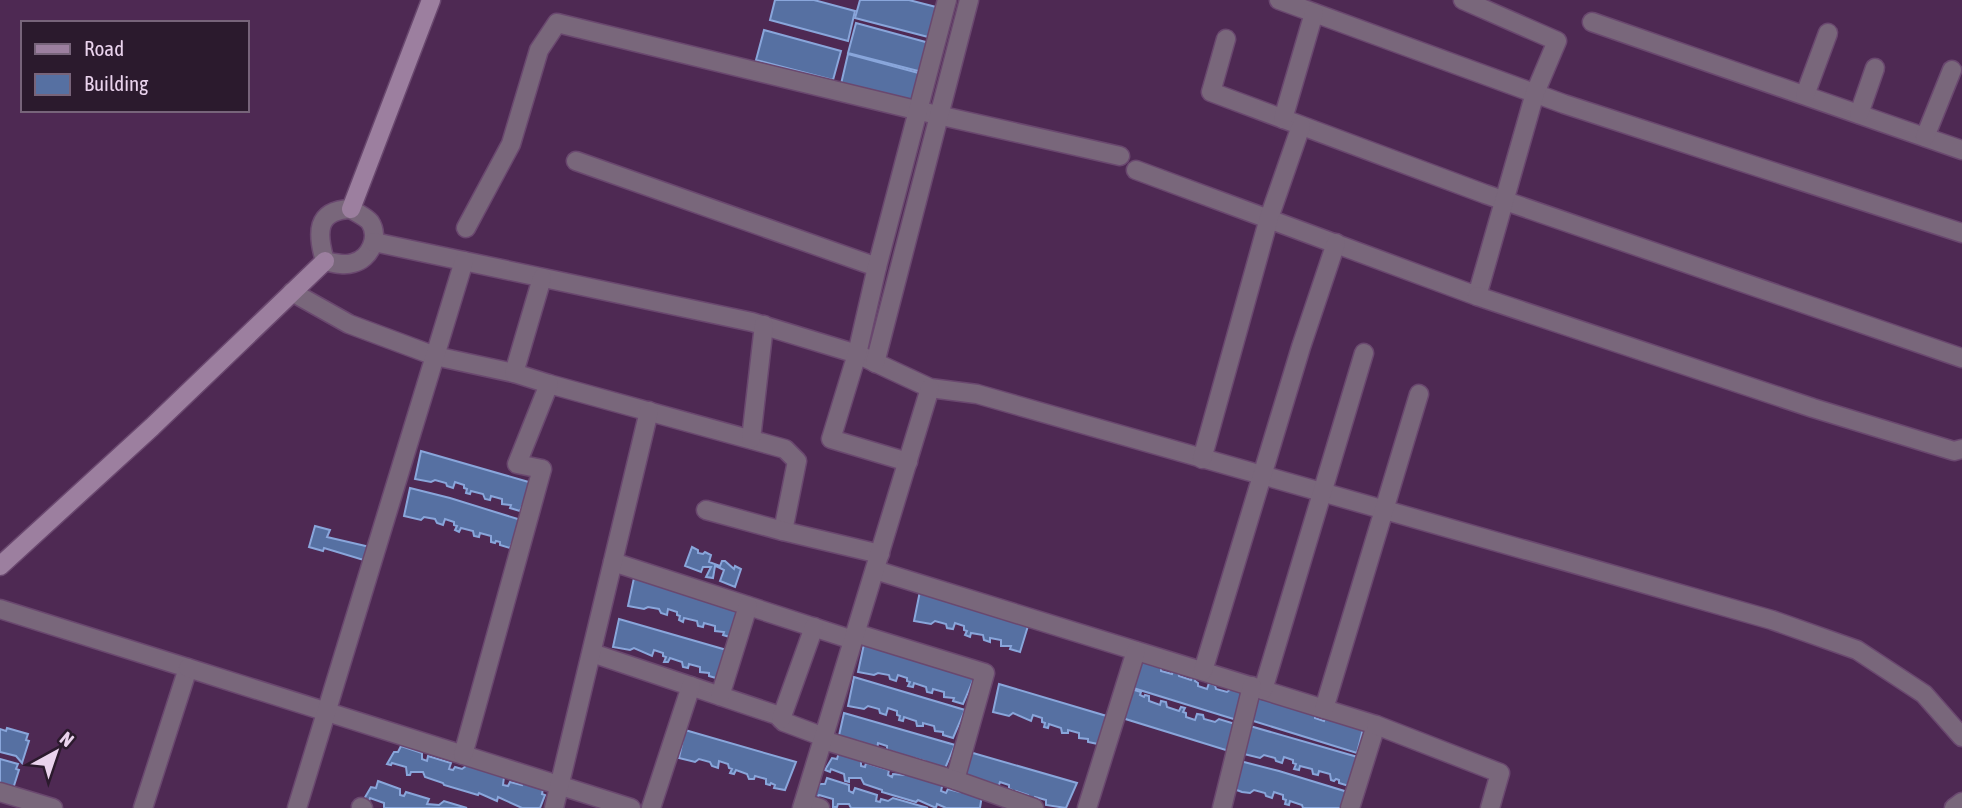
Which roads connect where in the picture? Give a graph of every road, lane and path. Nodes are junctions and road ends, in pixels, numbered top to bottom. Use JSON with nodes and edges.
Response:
{"nodes":[{"id":1,"x":431,"y":0,"type":"edge"},
{"id":2,"x":947,"y":0,"type":"edge"},
{"id":3,"x":969,"y":0,"type":"edge"},
{"id":4,"x":1279,"y":0,"type":"edge"},
{"id":5,"x":1463,"y":0,"type":"edge"},
{"id":6,"x":1314,"y":13,"type":"junction"},
{"id":7,"x":1592,"y":22,"type":"dead end"},
{"id":8,"x":1828,"y":33,"type":"dead end"},
{"id":9,"x":1226,"y":39,"type":"dead end"},
{"id":10,"x":1875,"y":68,"type":"dead end"},
{"id":11,"x":1952,"y":70,"type":"dead end"},
{"id":12,"x":1535,"y":93,"type":"junction"},
{"id":13,"x":1805,"y":95,"type":"junction"},
{"id":14,"x":920,"y":111,"type":"junction"},
{"id":15,"x":1859,"y":114,"type":"junction"},
{"id":16,"x":940,"y":115,"type":"junction"},
{"id":17,"x":1283,"y":119,"type":"junction"},
{"id":18,"x":1301,"y":126,"type":"junction"},
{"id":19,"x":1925,"y":137,"type":"junction"},
{"id":20,"x":1962,"y":150,"type":"edge"},
{"id":21,"x":1120,"y":156,"type":"dead end"},
{"id":22,"x":576,"y":161,"type":"dead end"},
{"id":23,"x":1136,"y":170,"type":"dead end"},
{"id":24,"x":1503,"y":200,"type":"junction"},
{"id":25,"x":351,"y":209,"type":"junction"},
{"id":26,"x":1269,"y":218,"type":"junction"},
{"id":27,"x":466,"y":228,"type":"dead end"},
{"id":28,"x":1962,"y":233,"type":"edge"},
{"id":29,"x":374,"y":242,"type":"junction"},
{"id":30,"x":1336,"y":243,"type":"junction"},
{"id":31,"x":325,"y":261,"type":"junction"},
{"id":32,"x":464,"y":261,"type":"junction"},
{"id":33,"x":877,"y":267,"type":"junction"},
{"id":34,"x":542,"y":278,"type":"junction"},
{"id":35,"x":292,"y":292,"type":"junction"},
{"id":36,"x":1476,"y":296,"type":"junction"},
{"id":37,"x":764,"y":325,"type":"junction"},
{"id":38,"x":1364,"y":353,"type":"dead end"},
{"id":39,"x":857,"y":354,"type":"junction"},
{"id":40,"x":435,"y":356,"type":"junction"},
{"id":41,"x":1962,"y":358,"type":"edge"},
{"id":42,"x":876,"y":363,"type":"junction"},
{"id":43,"x":513,"y":373,"type":"junction"},
{"id":44,"x":549,"y":384,"type":"junction"},
{"id":45,"x":930,"y":388,"type":"junction"},
{"id":46,"x":1419,"y":394,"type":"dead end"},
{"id":47,"x":649,"y":411,"type":"junction"},
{"id":48,"x":751,"y":439,"type":"junction"},
{"id":49,"x":1962,"y":449,"type":"edge"},
{"id":50,"x":1202,"y":459,"type":"junction"},
{"id":51,"x":908,"y":462,"type":"junction"},
{"id":52,"x":1264,"y":477,"type":"junction"},
{"id":53,"x":1323,"y":494,"type":"junction"},
{"id":54,"x":706,"y":510,"type":"dead end"},
{"id":55,"x":1383,"y":511,"type":"junction"},
{"id":56,"x":783,"y":531,"type":"junction"},
{"id":57,"x":613,"y":562,"type":"junction"},
{"id":58,"x":877,"y":562,"type":"junction"},
{"id":59,"x":0,"y":566,"type":"edge"},
{"id":60,"x":748,"y":606,"type":"junction"},
{"id":61,"x":0,"y":609,"type":"edge"},
{"id":62,"x":814,"y":628,"type":"junction"},
{"id":63,"x":854,"y":637,"type":"junction"},
{"id":64,"x":1136,"y":651,"type":"junction"},
{"id":65,"x":592,"y":653,"type":"junction"},
{"id":66,"x":188,"y":668,"type":"junction"},
{"id":67,"x":1203,"y":671,"type":"junction"},
{"id":68,"x":691,"y":686,"type":"junction"},
{"id":69,"x":1257,"y":688,"type":"junction"},
{"id":70,"x":720,"y":696,"type":"junction"},
{"id":71,"x":1324,"y":709,"type":"junction"},
{"id":72,"x":327,"y":712,"type":"junction"},
{"id":73,"x":781,"y":719,"type":"junction"},
{"id":74,"x":1376,"y":725,"type":"junction"},
{"id":75,"x":1962,"y":737,"type":"edge"},
{"id":76,"x":823,"y":739,"type":"junction"},
{"id":77,"x":463,"y":755,"type":"junction"},
{"id":78,"x":955,"y":780,"type":"junction"},
{"id":79,"x":561,"y":786,"type":"junction"},
{"id":80,"x":0,"y":792,"type":"edge"},
{"id":81,"x":1962,"y":802,"type":"edge"},
{"id":82,"x":809,"y":806,"type":"edge"},
{"id":83,"x":53,"y":808,"type":"edge"},
{"id":84,"x":143,"y":808,"type":"edge"},
{"id":85,"x":296,"y":808,"type":"edge"},
{"id":86,"x":554,"y":808,"type":"edge"},
{"id":87,"x":631,"y":808,"type":"edge"},
{"id":88,"x":651,"y":808,"type":"edge"},
{"id":89,"x":1034,"y":808,"type":"edge"},
{"id":90,"x":1087,"y":808,"type":"edge"},
{"id":91,"x":1222,"y":808,"type":"edge"},
{"id":92,"x":1350,"y":808,"type":"edge"},
{"id":93,"x":1490,"y":808,"type":"edge"},
{"id":94,"x":1954,"y":808,"type":"edge"}],
"edges":[{"from":1,"to":25,"type":"street"},
{"from":2,"to":14,"type":"street"},
{"from":3,"to":16,"type":"street"},
{"from":4,"to":6,"type":"street"},
{"from":5,"to":12,"type":"street"},
{"from":6,"to":12,"type":"street"},
{"from":6,"to":17,"type":"street"},
{"from":7,"to":13,"type":"street"},
{"from":8,"to":13,"type":"street"},
{"from":9,"to":17,"type":"street"},
{"from":10,"to":15,"type":"street"},
{"from":11,"to":19,"type":"street"},
{"from":12,"to":24,"type":"street"},
{"from":12,"to":28,"type":"street"},
{"from":13,"to":15,"type":"street"},
{"from":14,"to":16,"type":"street"},
{"from":14,"to":27,"type":"street"},
{"from":14,"to":33,"type":"street"},
{"from":15,"to":19,"type":"street"},
{"from":16,"to":21,"type":"street"},
{"from":16,"to":42,"type":"street"},
{"from":17,"to":18,"type":"street"},
{"from":18,"to":24,"type":"street"},
{"from":18,"to":26,"type":"street"},
{"from":19,"to":20,"type":"street"},
{"from":22,"to":33,"type":"street"},
{"from":23,"to":26,"type":"street"},
{"from":24,"to":36,"type":"street"},
{"from":24,"to":41,"type":"street"},
{"from":25,"to":29,"type":"street"},
{"from":25,"to":31,"type":"street"},
{"from":26,"to":30,"type":"street"},
{"from":26,"to":50,"type":"street"},
{"from":29,"to":31,"type":"street"},
{"from":29,"to":32,"type":"street"},
{"from":30,"to":36,"type":"street"},
{"from":30,"to":52,"type":"street"},
{"from":31,"to":35,"type":"street"},
{"from":32,"to":34,"type":"street"},
{"from":32,"to":40,"type":"street"},
{"from":33,"to":39,"type":"street"},
{"from":34,"to":37,"type":"street"},
{"from":34,"to":43,"type":"street"},
{"from":35,"to":40,"type":"street"},
{"from":35,"to":59,"type":"street"},
{"from":36,"to":49,"type":"street"},
{"from":37,"to":39,"type":"street"},
{"from":37,"to":48,"type":"street"},
{"from":38,"to":53,"type":"street"},
{"from":39,"to":42,"type":"street"},
{"from":39,"to":51,"type":"street"},
{"from":40,"to":43,"type":"street"},
{"from":40,"to":72,"type":"street"},
{"from":42,"to":45,"type":"street"},
{"from":43,"to":44,"type":"street"},
{"from":44,"to":47,"type":"street"},
{"from":44,"to":77,"type":"street"},
{"from":45,"to":50,"type":"street"},
{"from":45,"to":51,"type":"street"},
{"from":46,"to":55,"type":"street"},
{"from":47,"to":48,"type":"street"},
{"from":47,"to":57,"type":"street"},
{"from":48,"to":56,"type":"street"},
{"from":50,"to":52,"type":"street"},
{"from":51,"to":58,"type":"street"},
{"from":52,"to":53,"type":"street"},
{"from":52,"to":67,"type":"street"},
{"from":53,"to":55,"type":"street"},
{"from":53,"to":69,"type":"street"},
{"from":54,"to":56,"type":"street"},
{"from":55,"to":71,"type":"street"},
{"from":55,"to":75,"type":"street"},
{"from":56,"to":58,"type":"street"},
{"from":57,"to":60,"type":"street"},
{"from":57,"to":65,"type":"street"},
{"from":58,"to":63,"type":"street"},
{"from":58,"to":64,"type":"street"},
{"from":60,"to":62,"type":"street"},
{"from":60,"to":70,"type":"street"},
{"from":61,"to":66,"type":"street"},
{"from":62,"to":63,"type":"street"},
{"from":62,"to":73,"type":"street"},
{"from":63,"to":76,"type":"street"},
{"from":63,"to":78,"type":"street"},
{"from":64,"to":67,"type":"street"},
{"from":64,"to":90,"type":"street"},
{"from":65,"to":68,"type":"street"},
{"from":65,"to":79,"type":"street"},
{"from":66,"to":72,"type":"street"},
{"from":66,"to":84,"type":"street"},
{"from":67,"to":69,"type":"street"},
{"from":68,"to":70,"type":"street"},
{"from":68,"to":88,"type":"street"},
{"from":69,"to":71,"type":"street"},
{"from":69,"to":91,"type":"street"},
{"from":70,"to":73,"type":"street"},
{"from":71,"to":74,"type":"street"},
{"from":72,"to":77,"type":"street"},
{"from":72,"to":85,"type":"street"},
{"from":73,"to":76,"type":"street"},
{"from":74,"to":92,"type":"street"},
{"from":74,"to":93,"type":"street"},
{"from":76,"to":78,"type":"street"},
{"from":76,"to":82,"type":"street"},
{"from":77,"to":79,"type":"street"},
{"from":78,"to":89,"type":"street"},
{"from":79,"to":86,"type":"street"},
{"from":79,"to":87,"type":"street"},
{"from":80,"to":83,"type":"street"},
{"from":81,"to":94,"type":"street"}]}
